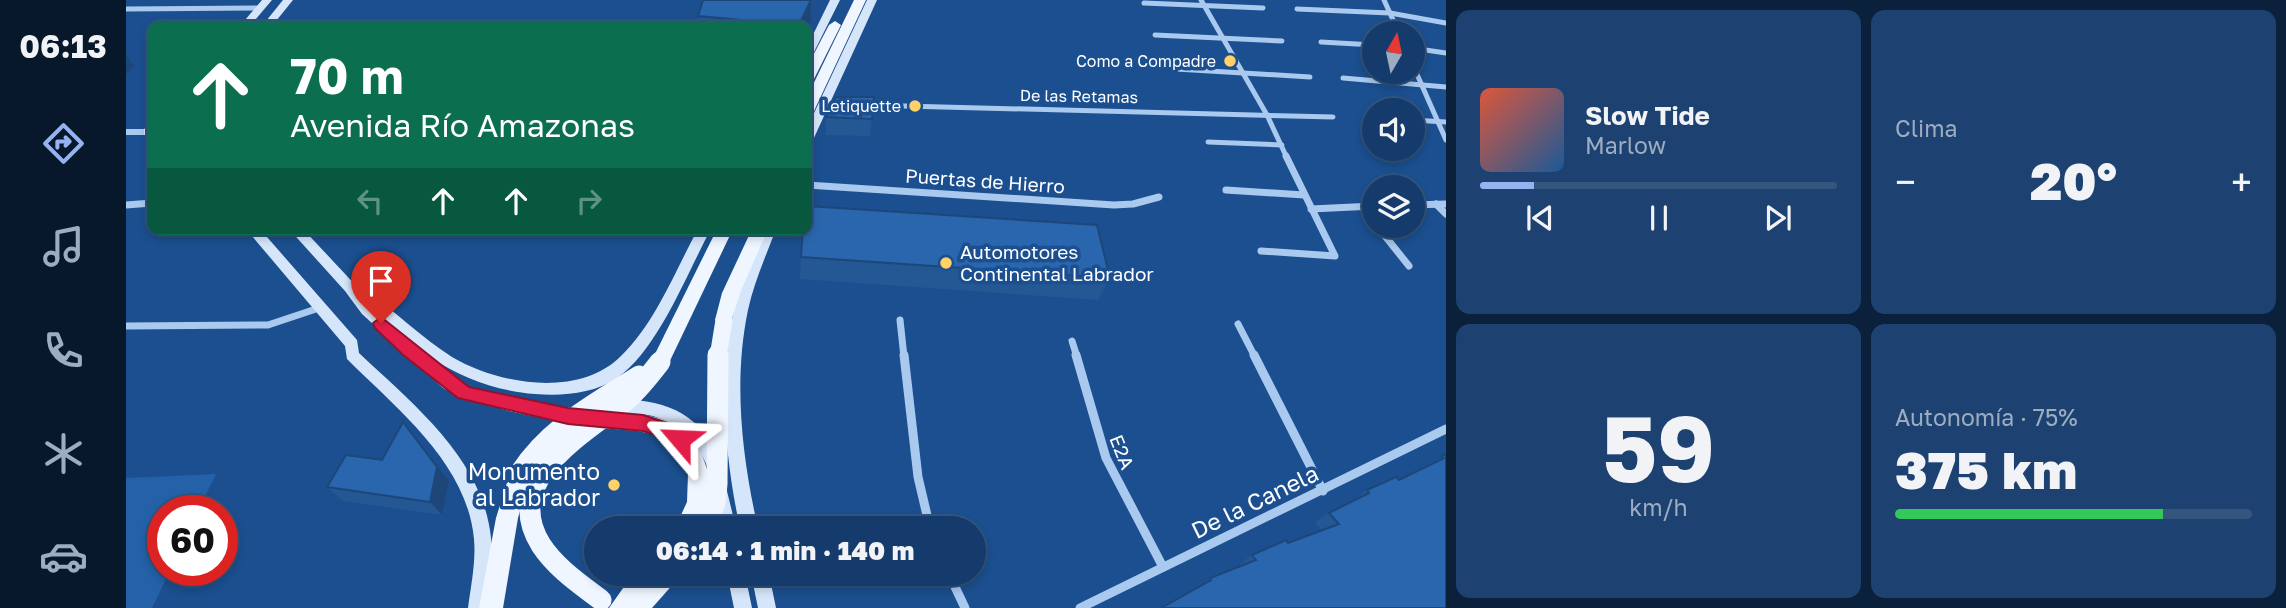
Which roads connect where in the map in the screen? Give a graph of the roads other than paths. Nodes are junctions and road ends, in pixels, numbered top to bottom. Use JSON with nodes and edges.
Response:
{"nodes":[{"id":1,"x":267,"y":0,"type":"edge"},
{"id":2,"x":288,"y":0,"type":"edge"},
{"id":3,"x":835,"y":0,"type":"edge"},
{"id":4,"x":848,"y":0,"type":"edge"},
{"id":5,"x":860,"y":0,"type":"edge"},
{"id":6,"x":872,"y":0,"type":"edge"},
{"id":7,"x":1384,"y":0,"type":"edge"},
{"id":8,"x":1144,"y":3,"type":"dead end"},
{"id":9,"x":1203,"y":3,"type":"edge"},
{"id":10,"x":260,"y":8,"type":"junction"},
{"id":11,"x":1263,"y":8,"type":"dead end"},
{"id":12,"x":126,"y":9,"type":"edge"},
{"id":13,"x":1297,"y":9,"type":"dead end"},
{"id":14,"x":1390,"y":13,"type":"junction"},
{"id":15,"x":249,"y":21,"type":"edge"},
{"id":16,"x":271,"y":21,"type":"edge"},
{"id":17,"x":1394,"y":21,"type":"edge"},
{"id":18,"x":1446,"y":23,"type":"edge"},
{"id":19,"x":1155,"y":35,"type":"dead end"},
{"id":20,"x":1223,"y":38,"type":"junction"},
{"id":21,"x":1282,"y":41,"type":"dead end"},
{"id":22,"x":1321,"y":42,"type":"dead end"},
{"id":23,"x":1362,"y":44,"type":"edge"},
{"id":24,"x":812,"y":46,"type":"edge"},
{"id":25,"x":1425,"y":50,"type":"edge"},
{"id":26,"x":1446,"y":53,"type":"edge"},
{"id":27,"x":812,"y":69,"type":"edge"},
{"id":28,"x":1176,"y":69,"type":"dead end"},
{"id":29,"x":1242,"y":73,"type":"junction"},
{"id":30,"x":1310,"y":77,"type":"dead end"},
{"id":31,"x":1343,"y":78,"type":"dead end"},
{"id":32,"x":1362,"y":79,"type":"edge"},
{"id":33,"x":1421,"y":84,"type":"edge"},
{"id":34,"x":1425,"y":84,"type":"edge"},
{"id":35,"x":1446,"y":87,"type":"edge"},
{"id":36,"x":812,"y":101,"type":"edge"},
{"id":37,"x":862,"y":105,"type":"edge"},
{"id":38,"x":1266,"y":115,"type":"junction"},
{"id":39,"x":1333,"y":117,"type":"dead end"},
{"id":40,"x":1425,"y":120,"type":"edge"},
{"id":41,"x":1438,"y":121,"type":"junction"},
{"id":42,"x":1446,"y":122,"type":"edge"},
{"id":43,"x":147,"y":130,"type":"edge"},
{"id":44,"x":812,"y":131,"type":"edge"},
{"id":45,"x":126,"y":132,"type":"edge"},
{"id":46,"x":1446,"y":140,"type":"edge"},
{"id":47,"x":1208,"y":142,"type":"dead end"},
{"id":48,"x":1282,"y":145,"type":"junction"},
{"id":49,"x":812,"y":185,"type":"edge"},
{"id":50,"x":1226,"y":190,"type":"dead end"},
{"id":51,"x":1304,"y":195,"type":"junction"},
{"id":52,"x":1160,"y":197,"type":"dead end"},
{"id":53,"x":147,"y":203,"type":"edge"},
{"id":54,"x":1425,"y":204,"type":"edge"},
{"id":55,"x":1436,"y":204,"type":"junction"},
{"id":56,"x":1446,"y":204,"type":"edge"},
{"id":57,"x":126,"y":205,"type":"edge"},
{"id":58,"x":1362,"y":207,"type":"edge"},
{"id":59,"x":1311,"y":209,"type":"junction"},
{"id":60,"x":1446,"y":214,"type":"edge"},
{"id":61,"x":257,"y":235,"type":"edge"},
{"id":62,"x":301,"y":235,"type":"edge"},
{"id":63,"x":702,"y":235,"type":"edge"},
{"id":64,"x":722,"y":235,"type":"edge"},
{"id":65,"x":757,"y":235,"type":"edge"},
{"id":66,"x":768,"y":235,"type":"edge"},
{"id":67,"x":1387,"y":238,"type":"edge"},
{"id":68,"x":1261,"y":251,"type":"dead end"},
{"id":69,"x":1409,"y":266,"type":"dead end"},
{"id":70,"x":350,"y":288,"type":"junction"},
{"id":71,"x":323,"y":307,"type":"junction"},
{"id":72,"x":900,"y":320,"type":"dead end"},
{"id":73,"x":1238,"y":324,"type":"dead end"},
{"id":74,"x":126,"y":326,"type":"edge"},
{"id":75,"x":1072,"y":341,"type":"dead end"},
{"id":76,"x":660,"y":362,"type":"junction"},
{"id":77,"x":509,"y":403,"type":"junction"},
{"id":78,"x":1446,"y":429,"type":"edge"},
{"id":79,"x":1323,"y":491,"type":"junction"},
{"id":80,"x":695,"y":516,"type":"edge"},
{"id":81,"x":704,"y":516,"type":"edge"},
{"id":82,"x":725,"y":516,"type":"edge"},
{"id":83,"x":747,"y":516,"type":"edge"},
{"id":84,"x":926,"y":516,"type":"edge"},
{"id":85,"x":1163,"y":567,"type":"junction"},
{"id":86,"x":632,"y":586,"type":"edge"},
{"id":87,"x":656,"y":586,"type":"edge"},
{"id":88,"x":738,"y":586,"type":"edge"},
{"id":89,"x":763,"y":586,"type":"edge"},
{"id":90,"x":955,"y":586,"type":"edge"},
{"id":91,"x":611,"y":605,"type":"edge"},
{"id":92,"x":477,"y":608,"type":"edge"},
{"id":93,"x":491,"y":608,"type":"edge"},
{"id":94,"x":636,"y":608,"type":"edge"},
{"id":95,"x":743,"y":608,"type":"edge"},
{"id":96,"x":768,"y":608,"type":"edge"},
{"id":97,"x":965,"y":608,"type":"edge"},
{"id":98,"x":1080,"y":608,"type":"edge"}],
"edges":[{"from":1,"to":10,"type":"main road"},
{"from":2,"to":16,"type":"main road"},
{"from":3,"to":24,"type":"main road"},
{"from":4,"to":27,"type":"main road"},
{"from":5,"to":36,"type":"main road"},
{"from":6,"to":44,"type":"main road"},
{"from":7,"to":14,"type":"street"},
{"from":8,"to":9,"type":"street"},
{"from":9,"to":11,"type":"street"},
{"from":9,"to":20,"type":"street"},
{"from":10,"to":12,"type":"street"},
{"from":10,"to":15,"type":"main road"},
{"from":13,"to":14,"type":"street"},
{"from":14,"to":17,"type":"street"},
{"from":14,"to":18,"type":"street"},
{"from":19,"to":20,"type":"street"},
{"from":20,"to":21,"type":"street"},
{"from":20,"to":29,"type":"street"},
{"from":22,"to":23,"type":"street"},
{"from":25,"to":26,"type":"street"},
{"from":28,"to":29,"type":"street"},
{"from":29,"to":30,"type":"street"},
{"from":29,"to":38,"type":"street"},
{"from":31,"to":32,"type":"street"},
{"from":33,"to":41,"type":"street"},
{"from":34,"to":35,"type":"street"},
{"from":37,"to":38,"type":"street","name":"De las Retamas"},
{"from":38,"to":39,"type":"street","name":"De las Retamas"},
{"from":38,"to":48,"type":"street"},
{"from":40,"to":41,"type":"street"},
{"from":41,"to":42,"type":"street"},
{"from":41,"to":46,"type":"street"},
{"from":43,"to":45,"type":"street"},
{"from":47,"to":48,"type":"street"},
{"from":48,"to":51,"type":"street"},
{"from":49,"to":52,"type":"street","name":"Puertas de Hierro"},
{"from":50,"to":51,"type":"street"},
{"from":51,"to":59,"type":"street"},
{"from":53,"to":57,"type":"street"},
{"from":54,"to":55,"type":"street"},
{"from":55,"to":56,"type":"street"},
{"from":55,"to":60,"type":"street"},
{"from":58,"to":59,"type":"street"},
{"from":59,"to":68,"type":"street"},
{"from":61,"to":71,"type":"main road"},
{"from":62,"to":70,"type":"main road"},
{"from":63,"to":70,"type":"main road"},
{"from":64,"to":76,"type":"main road"},
{"from":65,"to":81,"type":"main road","bridge":true},
{"from":66,"to":83,"type":"main road"},
{"from":67,"to":69,"type":"street"},
{"from":70,"to":77,"type":"main road"},
{"from":71,"to":74,"type":"street"},
{"from":71,"to":92,"type":"main road"},
{"from":72,"to":84,"type":"street"},
{"from":73,"to":79,"type":"street"},
{"from":75,"to":85,"type":"street","name":"E2A"},
{"from":76,"to":91,"type":"main road","bridge":true},
{"from":76,"to":93,"type":"main road","bridge":true},
{"from":77,"to":80,"type":"main road"},
{"from":77,"to":82,"type":"main road"},
{"from":78,"to":79,"type":"street","name":"De la Canela"},
{"from":79,"to":85,"type":"street","name":"De la Canela"},
{"from":85,"to":98,"type":"street","name":"De la Canela"},
{"from":86,"to":91,"type":"main road"},
{"from":87,"to":94,"type":"main road"},
{"from":88,"to":95,"type":"main road"},
{"from":89,"to":96,"type":"main road"},
{"from":90,"to":97,"type":"street"}]}
